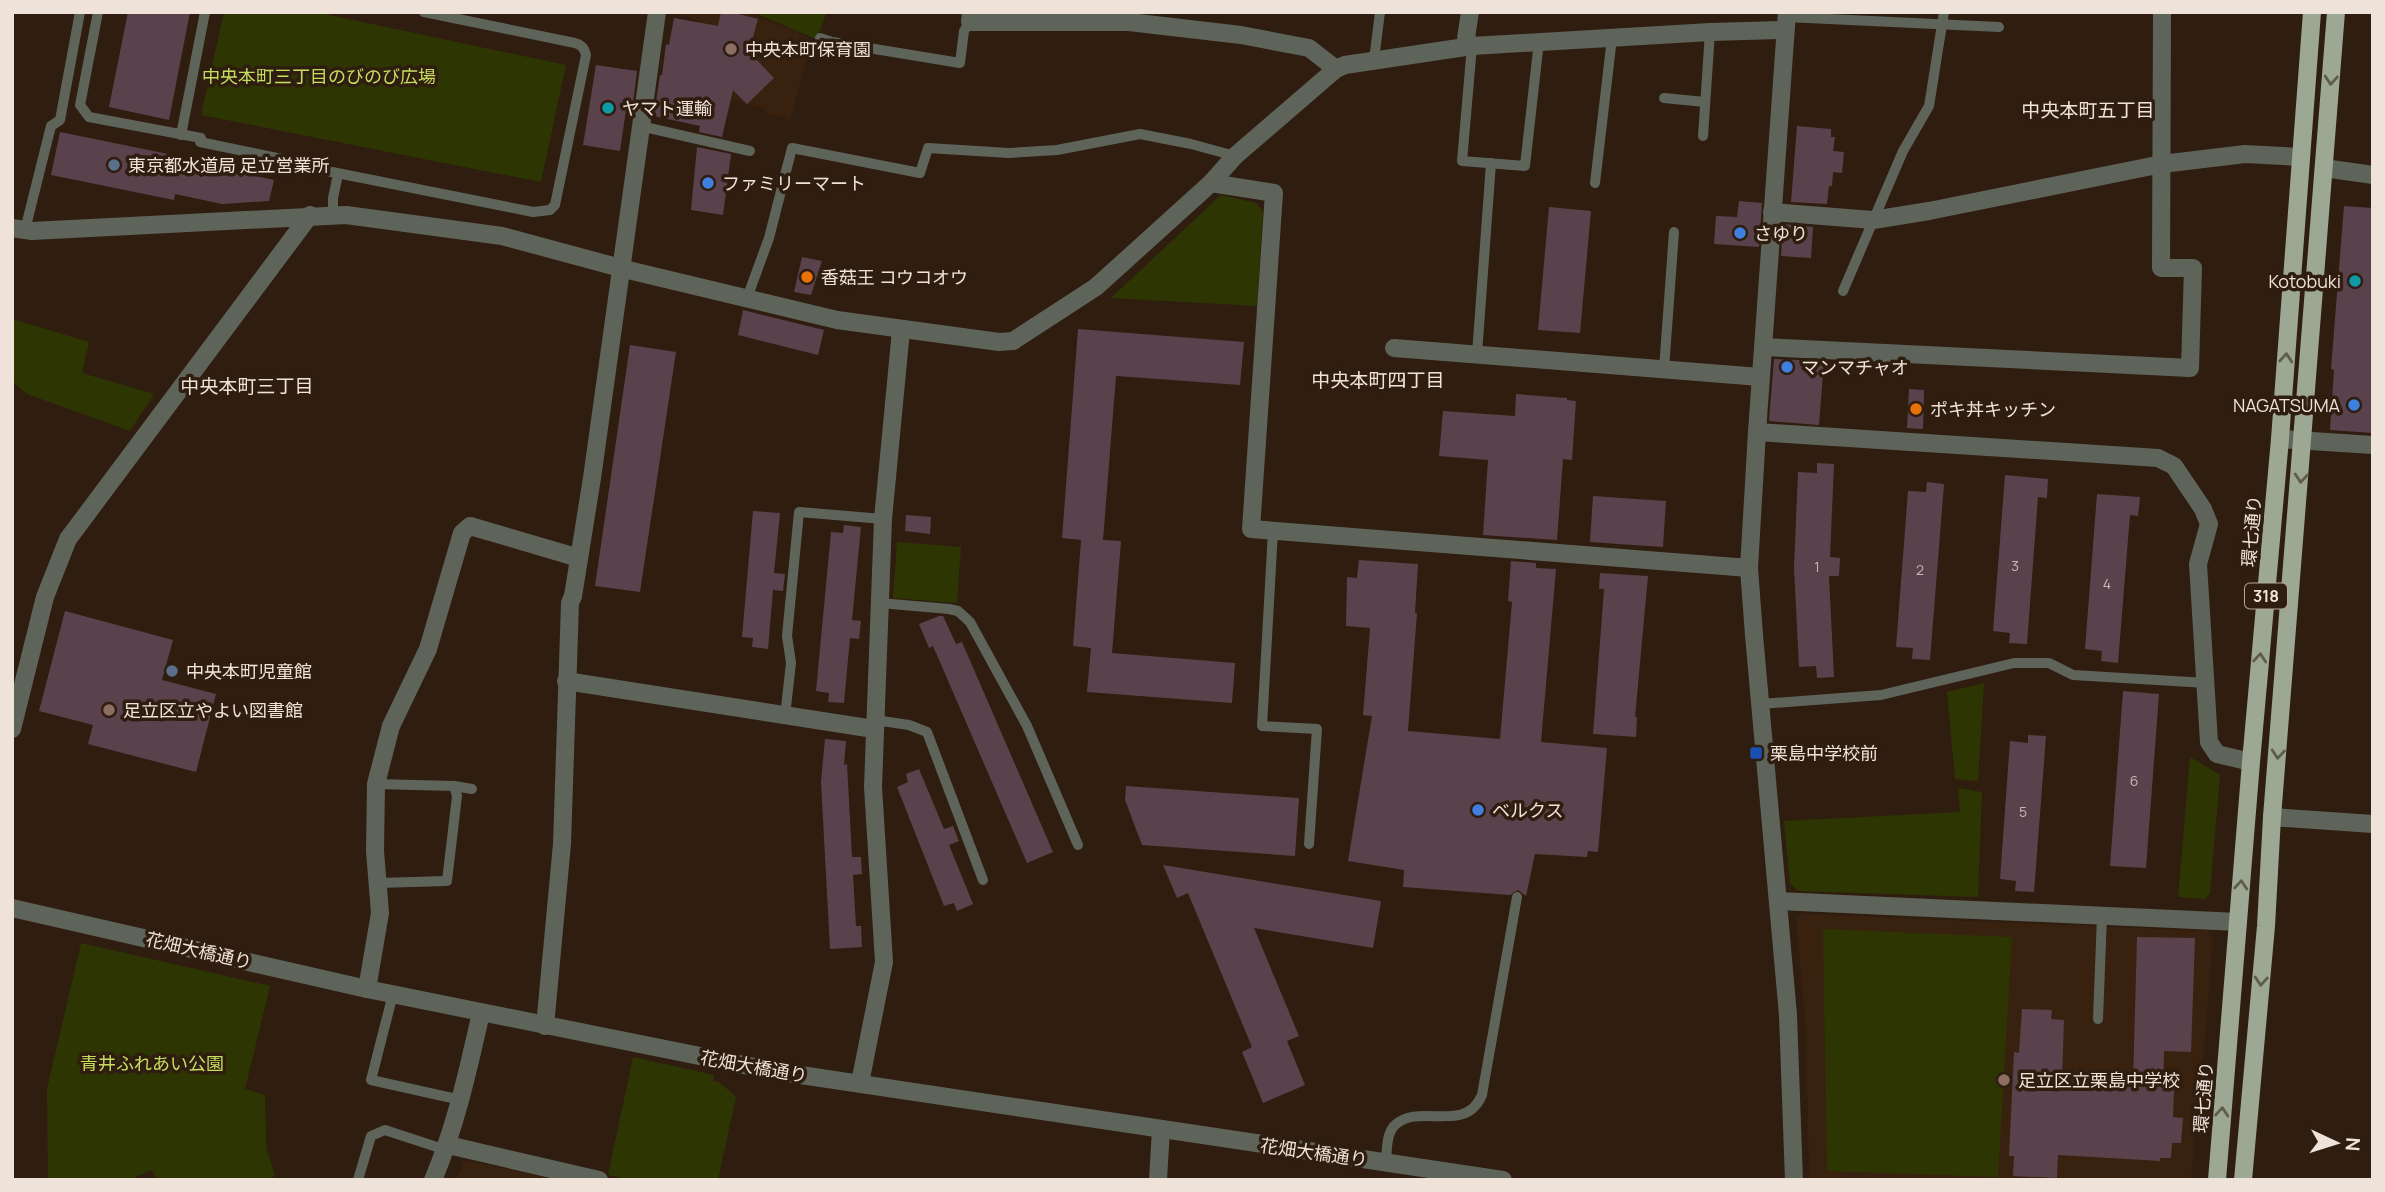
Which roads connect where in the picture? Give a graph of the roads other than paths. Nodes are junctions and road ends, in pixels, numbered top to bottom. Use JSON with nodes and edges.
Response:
{"nodes":[{"id":1,"x":80,"y":12,"type":"edge"},
{"id":2,"x":98,"y":12,"type":"edge"},
{"id":3,"x":205,"y":12,"type":"edge"},
{"id":4,"x":424,"y":12,"type":"edge"},
{"id":5,"x":657,"y":12,"type":"edge"},
{"id":6,"x":1380,"y":12,"type":"edge"},
{"id":7,"x":1470,"y":12,"type":"edge"},
{"id":8,"x":1944,"y":12,"type":"edge"},
{"id":9,"x":2162,"y":12,"type":"edge"},
{"id":10,"x":2312,"y":12,"type":"edge"},
{"id":11,"x":2336,"y":12,"type":"edge"},
{"id":12,"x":971,"y":17,"type":"edge"},
{"id":13,"x":1163,"y":19,"type":"edge"},
{"id":14,"x":1786,"y":20,"type":"edge"},
{"id":15,"x":1943,"y":24,"type":"junction"},
{"id":16,"x":1999,"y":27,"type":"dead end"},
{"id":17,"x":1710,"y":32,"type":"junction"},
{"id":18,"x":820,"y":38,"type":"dead end"},
{"id":19,"x":1612,"y":38,"type":"junction"},
{"id":20,"x":1539,"y":41,"type":"junction"},
{"id":21,"x":1472,"y":46,"type":"junction"},
{"id":22,"x":1374,"y":60,"type":"junction"},
{"id":23,"x":1336,"y":69,"type":"junction"},
{"id":24,"x":1664,"y":98,"type":"dead end"},
{"id":25,"x":1705,"y":102,"type":"junction"},
{"id":26,"x":640,"y":126,"type":"junction"},
{"id":27,"x":181,"y":135,"type":"junction"},
{"id":28,"x":1703,"y":136,"type":"dead end"},
{"id":29,"x":750,"y":151,"type":"dead end"},
{"id":30,"x":1235,"y":156,"type":"junction"},
{"id":31,"x":2301,"y":157,"type":"junction"},
{"id":32,"x":301,"y":163,"type":"dead end"},
{"id":33,"x":1491,"y":163,"type":"junction"},
{"id":34,"x":2162,"y":164,"type":"junction"},
{"id":35,"x":2324,"y":168,"type":"junction"},
{"id":36,"x":2373,"y":175,"type":"edge"},
{"id":37,"x":1211,"y":183,"type":"junction"},
{"id":38,"x":1595,"y":183,"type":"dead end"},
{"id":39,"x":1772,"y":212,"type":"junction"},
{"id":40,"x":310,"y":215,"type":"junction"},
{"id":41,"x":333,"y":215,"type":"junction"},
{"id":42,"x":1873,"y":220,"type":"junction"},
{"id":43,"x":19,"y":229,"type":"edge"},
{"id":44,"x":1674,"y":232,"type":"dead end"},
{"id":45,"x":620,"y":268,"type":"junction"},
{"id":46,"x":1843,"y":291,"type":"dead end"},
{"id":47,"x":747,"y":298,"type":"junction"},
{"id":48,"x":901,"y":330,"type":"junction"},
{"id":49,"x":1763,"y":347,"type":"junction"},
{"id":50,"x":1394,"y":348,"type":"dead end"},
{"id":51,"x":1477,"y":354,"type":"junction"},
{"id":52,"x":1664,"y":369,"type":"junction"},
{"id":53,"x":1760,"y":377,"type":"junction"},
{"id":54,"x":1757,"y":432,"type":"junction"},
{"id":55,"x":2280,"y":439,"type":"junction"},
{"id":56,"x":2304,"y":441,"type":"junction"},
{"id":57,"x":2373,"y":445,"type":"edge"},
{"id":58,"x":883,"y":519,"type":"junction"},
{"id":59,"x":1273,"y":531,"type":"junction"},
{"id":60,"x":579,"y":558,"type":"junction"},
{"id":61,"x":1749,"y":568,"type":"junction"},
{"id":62,"x":880,"y":603,"type":"junction"},
{"id":63,"x":566,"y":681,"type":"junction"},
{"id":64,"x":2207,"y":684,"type":"junction"},
{"id":65,"x":1760,"y":704,"type":"junction"},
{"id":66,"x":785,"y":716,"type":"junction"},
{"id":67,"x":874,"y":725,"type":"junction"},
{"id":68,"x":12,"y":729,"type":"edge"},
{"id":69,"x":2251,"y":762,"type":"junction"},
{"id":70,"x":376,"y":784,"type":"junction"},
{"id":71,"x":454,"y":786,"type":"junction"},
{"id":72,"x":472,"y":789,"type":"dead end"},
{"id":73,"x":2272,"y":817,"type":"junction"},
{"id":74,"x":2373,"y":824,"type":"edge"},
{"id":75,"x":1309,"y":844,"type":"dead end"},
{"id":76,"x":1078,"y":845,"type":"dead end"},
{"id":77,"x":983,"y":880,"type":"dead end"},
{"id":78,"x":378,"y":883,"type":"junction"},
{"id":79,"x":1517,"y":897,"type":"dead end"},
{"id":80,"x":1778,"y":901,"type":"junction"},
{"id":81,"x":12,"y":908,"type":"edge"},
{"id":82,"x":2102,"y":916,"type":"junction"},
{"id":83,"x":2238,"y":922,"type":"junction"},
{"id":84,"x":368,"y":989,"type":"junction"},
{"id":85,"x":393,"y":994,"type":"junction"},
{"id":86,"x":481,"y":1013,"type":"junction"},
{"id":87,"x":2098,"y":1019,"type":"dead end"},
{"id":88,"x":545,"y":1026,"type":"junction"},
{"id":89,"x":860,"y":1083,"type":"junction"},
{"id":90,"x":461,"y":1100,"type":"junction"},
{"id":91,"x":1161,"y":1129,"type":"junction"},
{"id":92,"x":447,"y":1147,"type":"junction"},
{"id":93,"x":1386,"y":1162,"type":"junction"},
{"id":94,"x":358,"y":1180,"type":"edge"},
{"id":95,"x":433,"y":1180,"type":"edge"},
{"id":96,"x":598,"y":1180,"type":"edge"},
{"id":97,"x":1158,"y":1180,"type":"edge"},
{"id":98,"x":1503,"y":1180,"type":"edge"},
{"id":99,"x":1794,"y":1180,"type":"edge"},
{"id":100,"x":2217,"y":1180,"type":"edge"},
{"id":101,"x":2243,"y":1180,"type":"edge"}],
"edges":[{"from":1,"to":43,"type":"lane"},
{"from":2,"to":27,"type":"lane"},
{"from":3,"to":27,"type":"lane"},
{"from":4,"to":41,"type":"lane"},
{"from":5,"to":26,"type":"street"},
{"from":6,"to":22,"type":"lane"},
{"from":7,"to":21,"type":"street"},
{"from":8,"to":15,"type":"lane"},
{"from":9,"to":34,"type":"street"},
{"from":10,"to":31,"type":"main road","name":"環七通り","number":"318"},
{"from":11,"to":35,"type":"main road","number":"318","one_way":true},
{"from":12,"to":13,"type":"street"},
{"from":12,"to":18,"type":"lane"},
{"from":13,"to":23,"type":"street"},
{"from":14,"to":15,"type":"lane"},
{"from":14,"to":17,"type":"street"},
{"from":14,"to":39,"type":"street"},
{"from":15,"to":16,"type":"lane"},
{"from":15,"to":42,"type":"lane"},
{"from":17,"to":19,"type":"street"},
{"from":17,"to":25,"type":"lane"},
{"from":19,"to":20,"type":"street"},
{"from":19,"to":38,"type":"lane"},
{"from":20,"to":21,"type":"street"},
{"from":20,"to":33,"type":"lane"},
{"from":21,"to":22,"type":"street"},
{"from":21,"to":33,"type":"lane"},
{"from":22,"to":23,"type":"street"},
{"from":23,"to":30,"type":"street"},
{"from":24,"to":25,"type":"lane"},
{"from":25,"to":28,"type":"lane"},
{"from":26,"to":29,"type":"lane"},
{"from":26,"to":45,"type":"street"},
{"from":27,"to":32,"type":"lane"},
{"from":30,"to":37,"type":"street"},
{"from":30,"to":47,"type":"lane"},
{"from":31,"to":34,"type":"street"},
{"from":55,"to":31,"type":"main road","name":"環七通り","number":"318","one_way":true},
{"from":33,"to":51,"type":"lane"},
{"from":34,"to":42,"type":"street"},
{"from":34,"to":49,"type":"street"},
{"from":35,"to":36,"type":"street"},
{"from":35,"to":56,"type":"main road","number":"318"},
{"from":37,"to":48,"type":"street"},
{"from":37,"to":59,"type":"street"},
{"from":39,"to":42,"type":"street"},
{"from":39,"to":49,"type":"street"},
{"from":40,"to":41,"type":"street"},
{"from":40,"to":43,"type":"street"},
{"from":40,"to":68,"type":"street"},
{"from":41,"to":45,"type":"street"},
{"from":42,"to":46,"type":"lane"},
{"from":44,"to":52,"type":"lane"},
{"from":45,"to":47,"type":"street"},
{"from":45,"to":60,"type":"street"},
{"from":47,"to":48,"type":"street"},
{"from":48,"to":58,"type":"street"},
{"from":49,"to":53,"type":"street"},
{"from":50,"to":51,"type":"street"},
{"from":51,"to":52,"type":"street"},
{"from":52,"to":53,"type":"street"},
{"from":53,"to":54,"type":"street"},
{"from":54,"to":61,"type":"street"},
{"from":54,"to":64,"type":"street"},
{"from":55,"to":56,"type":"street"},
{"from":69,"to":55,"type":"main road","name":"環七通り","number":"318","one_way":true},
{"from":56,"to":57,"type":"street"},
{"from":56,"to":73,"type":"main road","number":"318","one_way":true},
{"from":58,"to":62,"type":"street"},
{"from":58,"to":66,"type":"lane"},
{"from":59,"to":61,"type":"street"},
{"from":59,"to":75,"type":"lane"},
{"from":60,"to":63,"type":"street"},
{"from":60,"to":70,"type":"street"},
{"from":61,"to":65,"type":"street"},
{"from":62,"to":67,"type":"street"},
{"from":62,"to":76,"type":"lane"},
{"from":63,"to":66,"type":"street"},
{"from":63,"to":88,"type":"street"},
{"from":64,"to":65,"type":"lane"},
{"from":64,"to":69,"type":"street"},
{"from":65,"to":80,"type":"street"},
{"from":66,"to":67,"type":"street"},
{"from":67,"to":77,"type":"lane"},
{"from":67,"to":89,"type":"street"},
{"from":83,"to":69,"type":"main road","name":"環七通り","number":"318","one_way":true},
{"from":70,"to":71,"type":"lane"},
{"from":70,"to":78,"type":"street"},
{"from":71,"to":72,"type":"lane"},
{"from":71,"to":78,"type":"lane"},
{"from":73,"to":74,"type":"street"},
{"from":73,"to":101,"type":"main road","number":"318","one_way":true},
{"from":78,"to":84,"type":"street"},
{"from":79,"to":93,"type":"lane"},
{"from":80,"to":82,"type":"street"},
{"from":80,"to":99,"type":"street"},
{"from":81,"to":84,"type":"street","name":"花畑大橋通り"},
{"from":82,"to":83,"type":"street"},
{"from":82,"to":87,"type":"lane"},
{"from":100,"to":83,"type":"main road","name":"環七通り","number":"318","one_way":true},
{"from":84,"to":85,"type":"street","name":"花畑大橋通り"},
{"from":85,"to":86,"type":"street","name":"花畑大橋通り"},
{"from":85,"to":90,"type":"lane"},
{"from":86,"to":88,"type":"street","name":"花畑大橋通り"},
{"from":86,"to":90,"type":"street"},
{"from":88,"to":89,"type":"street","name":"花畑大橋通り"},
{"from":89,"to":91,"type":"street","name":"花畑大橋通り"},
{"from":90,"to":92,"type":"street"},
{"from":91,"to":93,"type":"street","name":"花畑大橋通り"},
{"from":91,"to":97,"type":"street"},
{"from":92,"to":94,"type":"lane"},
{"from":92,"to":95,"type":"street"},
{"from":92,"to":96,"type":"street"},
{"from":93,"to":98,"type":"street","name":"花畑大橋通り"}]}
